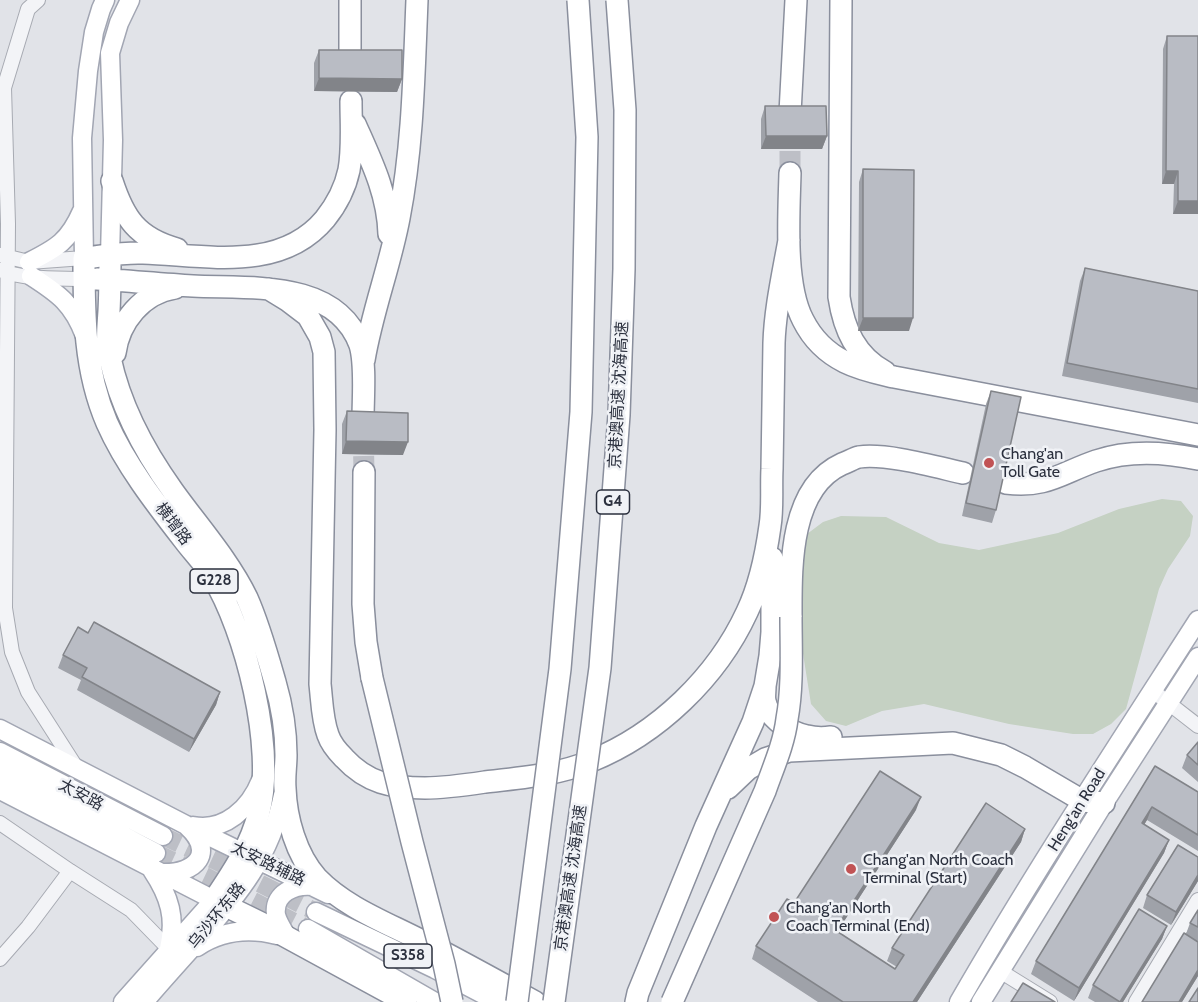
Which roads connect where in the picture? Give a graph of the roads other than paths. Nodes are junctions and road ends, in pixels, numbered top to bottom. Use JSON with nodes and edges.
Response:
{"nodes":[{"id":1,"x":105,"y":0,"type":"edge"},
{"id":2,"x":130,"y":0,"type":"edge"},
{"id":3,"x":350,"y":0,"type":"edge"},
{"id":4,"x":417,"y":0,"type":"edge"},
{"id":5,"x":578,"y":0,"type":"edge"},
{"id":6,"x":617,"y":0,"type":"edge"},
{"id":7,"x":795,"y":0,"type":"edge"},
{"id":8,"x":841,"y":0,"type":"edge"},
{"id":9,"x":28,"y":3,"type":"edge"},
{"id":10,"x":350,"y":56,"type":"edge"},
{"id":11,"x":789,"y":113,"type":"tunnel mouth"},
{"id":12,"x":790,"y":173,"type":"tunnel mouth"},
{"id":13,"x":112,"y":181,"type":"junction"},
{"id":14,"x":83,"y":210,"type":"junction"},
{"id":15,"x":789,"y":240,"type":"junction"},
{"id":16,"x":390,"y":254,"type":"junction"},
{"id":17,"x":110,"y":256,"type":"junction"},
{"id":18,"x":4,"y":257,"type":"edge"},
{"id":19,"x":203,"y":257,"type":"junction"},
{"id":20,"x":84,"y":268,"type":"junction"},
{"id":21,"x":30,"y":269,"type":"junction"},
{"id":22,"x":4,"y":272,"type":"edge"},
{"id":23,"x":110,"y":280,"type":"junction"},
{"id":24,"x":194,"y":286,"type":"junction"},
{"id":25,"x":269,"y":289,"type":"junction"},
{"id":26,"x":86,"y":338,"type":"junction"},
{"id":27,"x":364,"y":362,"type":"junction"},
{"id":28,"x":113,"y":372,"type":"junction"},
{"id":29,"x":894,"y":377,"type":"junction"},
{"id":30,"x":363,"y":419,"type":"tunnel mouth"},
{"id":31,"x":1198,"y":435,"type":"edge"},
{"id":32,"x":1198,"y":459,"type":"edge"},
{"id":33,"x":364,"y":472,"type":"tunnel mouth"},
{"id":34,"x":963,"y":473,"type":"dead end"},
{"id":35,"x":1006,"y":483,"type":"edge"},
{"id":36,"x":771,"y":522,"type":"junction"},
{"id":37,"x":1198,"y":620,"type":"edge"},
{"id":38,"x":1198,"y":657,"type":"edge"},
{"id":39,"x":765,"y":686,"type":"junction"},
{"id":40,"x":1153,"y":691,"type":"junction"},
{"id":41,"x":1169,"y":702,"type":"junction"},
{"id":42,"x":1198,"y":726,"type":"edge"},
{"id":43,"x":0,"y":729,"type":"edge"},
{"id":44,"x":0,"y":752,"type":"edge"},
{"id":45,"x":77,"y":769,"type":"junction"},
{"id":46,"x":0,"y":771,"type":"edge"},
{"id":47,"x":263,"y":774,"type":"junction"},
{"id":48,"x":285,"y":786,"type":"junction"},
{"id":49,"x":0,"y":790,"type":"edge"},
{"id":50,"x":722,"y":793,"type":"junction"},
{"id":51,"x":1092,"y":798,"type":"junction"},
{"id":52,"x":0,"y":823,"type":"edge"},
{"id":53,"x":186,"y":825,"type":"junction"},
{"id":54,"x":252,"y":856,"type":"junction"},
{"id":55,"x":158,"y":858,"type":"junction"},
{"id":56,"x":70,"y":871,"type":"junction"},
{"id":57,"x":315,"y":887,"type":"junction"},
{"id":58,"x":1198,"y":900,"type":"edge"},
{"id":59,"x":221,"y":903,"type":"junction"},
{"id":60,"x":347,"y":903,"type":"junction"},
{"id":61,"x":316,"y":912,"type":"tunnel mouth"},
{"id":62,"x":308,"y":929,"type":"tunnel mouth"},
{"id":63,"x":287,"y":937,"type":"junction"},
{"id":64,"x":177,"y":952,"type":"junction"},
{"id":65,"x":0,"y":959,"type":"edge"},
{"id":66,"x":1000,"y":971,"type":"junction"},
{"id":67,"x":123,"y":1002,"type":"edge"},
{"id":68,"x":144,"y":1002,"type":"edge"},
{"id":69,"x":406,"y":1002,"type":"edge"},
{"id":70,"x":435,"y":1002,"type":"edge"},
{"id":71,"x":452,"y":1002,"type":"edge"},
{"id":72,"x":498,"y":1002,"type":"edge"},
{"id":73,"x":517,"y":1002,"type":"edge"},
{"id":74,"x":535,"y":1002,"type":"edge"},
{"id":75,"x":554,"y":1002,"type":"edge"},
{"id":76,"x":636,"y":1002,"type":"edge"},
{"id":77,"x":672,"y":1002,"type":"edge"},
{"id":78,"x":959,"y":1002,"type":"edge"},
{"id":79,"x":981,"y":1002,"type":"edge"},
{"id":80,"x":1050,"y":1002,"type":"edge"},
{"id":81,"x":1136,"y":1002,"type":"edge"}],
"edges":[{"from":1,"to":14,"type":"main road","name":"横增路","number":"G228"},
{"from":2,"to":13,"type":"main road","name":"横增路","number":"G228"},
{"from":3,"to":10,"type":"highway"},
{"from":4,"to":16,"type":"highway"},
{"from":5,"to":73,"type":"highway","number":"G4","bridge":true},
{"from":6,"to":75,"type":"highway","name":"京港澳高速 沈海高速","number":"G4","bridge":true},
{"from":7,"to":11,"type":"highway"},
{"from":8,"to":29,"type":"highway"},
{"from":9,"to":18,"type":"street"},
{"from":12,"to":15,"type":"highway"},
{"from":13,"to":17,"type":"main road","name":"横增路","number":"G228"},
{"from":13,"to":19,"type":"highway"},
{"from":14,"to":20,"type":"main road","name":"横增路","number":"G228"},
{"from":14,"to":21,"type":"main road"},
{"from":15,"to":29,"type":"highway"},
{"from":15,"to":36,"type":"highway"},
{"from":16,"to":19,"type":"highway"},
{"from":16,"to":27,"type":"highway"},
{"from":17,"to":19,"type":"highway"},
{"from":17,"to":20,"type":"highway"},
{"from":17,"to":23,"type":"highway","name":"横增路","number":"G228"},
{"from":18,"to":21,"type":"street"},
{"from":18,"to":22,"type":"street"},
{"from":20,"to":21,"type":"street"},
{"from":20,"to":21,"type":"street"},
{"from":20,"to":23,"type":"highway"},
{"from":20,"to":26,"type":"highway","name":"横增路","number":"G228"},
{"from":21,"to":22,"type":"street"},
{"from":21,"to":26,"type":"main road"},
{"from":22,"to":45,"type":"street"},
{"from":23,"to":24,"type":"highway"},
{"from":23,"to":28,"type":"highway","name":"横增路","number":"G228"},
{"from":24,"to":25,"type":"highway"},
{"from":24,"to":28,"type":"highway"},
{"from":25,"to":27,"type":"highway"},
{"from":25,"to":36,"type":"highway"},
{"from":26,"to":47,"type":"highway","name":"横增路","number":"G228"},
{"from":27,"to":30,"type":"highway"},
{"from":28,"to":48,"type":"highway","name":"横增路","number":"G228"},
{"from":29,"to":31,"type":"highway"},
{"from":32,"to":35,"type":"highway"},
{"from":33,"to":71,"type":"highway","bridge":true},
{"from":34,"to":77,"type":"highway","bridge":true},
{"from":36,"to":39,"type":"highway"},
{"from":37,"to":40,"type":"main road","name":"Heng'an Road"},
{"from":38,"to":41,"type":"main road","name":"Heng'an Road"},
{"from":39,"to":50,"type":"highway"},
{"from":39,"to":51,"type":"highway"},
{"from":40,"to":41,"type":"street"},
{"from":40,"to":51,"type":"main road","name":"Heng'an Road"},
{"from":41,"to":42,"type":"street"},
{"from":41,"to":51,"type":"main road","name":"Heng'an Road"},
{"from":43,"to":45,"type":"main road","name":"太安路辅路"},
{"from":44,"to":55,"type":"main road","name":"太安路"},
{"from":45,"to":53,"type":"main road","name":"太安路辅路"},
{"from":46,"to":55,"type":"main road","name":"太安路"},
{"from":47,"to":53,"type":"main road"},
{"from":47,"to":54,"type":"highway","name":"横增路","number":"G228"},
{"from":48,"to":54,"type":"main road"},
{"from":48,"to":60,"type":"highway","number":"G228"},
{"from":49,"to":55,"type":"main road"},
{"from":50,"to":51,"type":"highway"},
{"from":50,"to":76,"type":"highway"},
{"from":51,"to":66,"type":"main road","name":"Heng'an Road"},
{"from":51,"to":78,"type":"main road","name":"Heng'an Road"},
{"from":52,"to":56,"type":"street"},
{"from":53,"to":54,"type":"main road","name":"太安路辅路"},
{"from":53,"to":55,"type":"main road"},
{"from":54,"to":57,"type":"main road","name":"太安路辅路"},
{"from":54,"to":59,"type":"highway","name":"横增路","number":"G228"},
{"from":55,"to":59,"type":"main road"},
{"from":55,"to":64,"type":"main road"},
{"from":56,"to":64,"type":"street"},
{"from":56,"to":65,"type":"street"},
{"from":57,"to":60,"type":"main road","name":"太安路辅路"},
{"from":57,"to":63,"type":"main road"},
{"from":58,"to":81,"type":"street"},
{"from":59,"to":63,"type":"highway"},
{"from":59,"to":64,"type":"main road","name":"乌沙环东路"},
{"from":60,"to":74,"type":"highway","name":"太安路辅路"},
{"from":61,"to":72,"type":"main road","number":"S358"},
{"from":62,"to":70,"type":"main road","number":"S358"},
{"from":63,"to":64,"type":"main road"},
{"from":63,"to":69,"type":"highway"},
{"from":64,"to":67,"type":"main road","name":"乌沙环东路"},
{"from":64,"to":68,"type":"main road","name":"乌沙环东路"},
{"from":66,"to":79,"type":"main road","name":"Heng'an Road"},
{"from":66,"to":80,"type":"street"}]}
